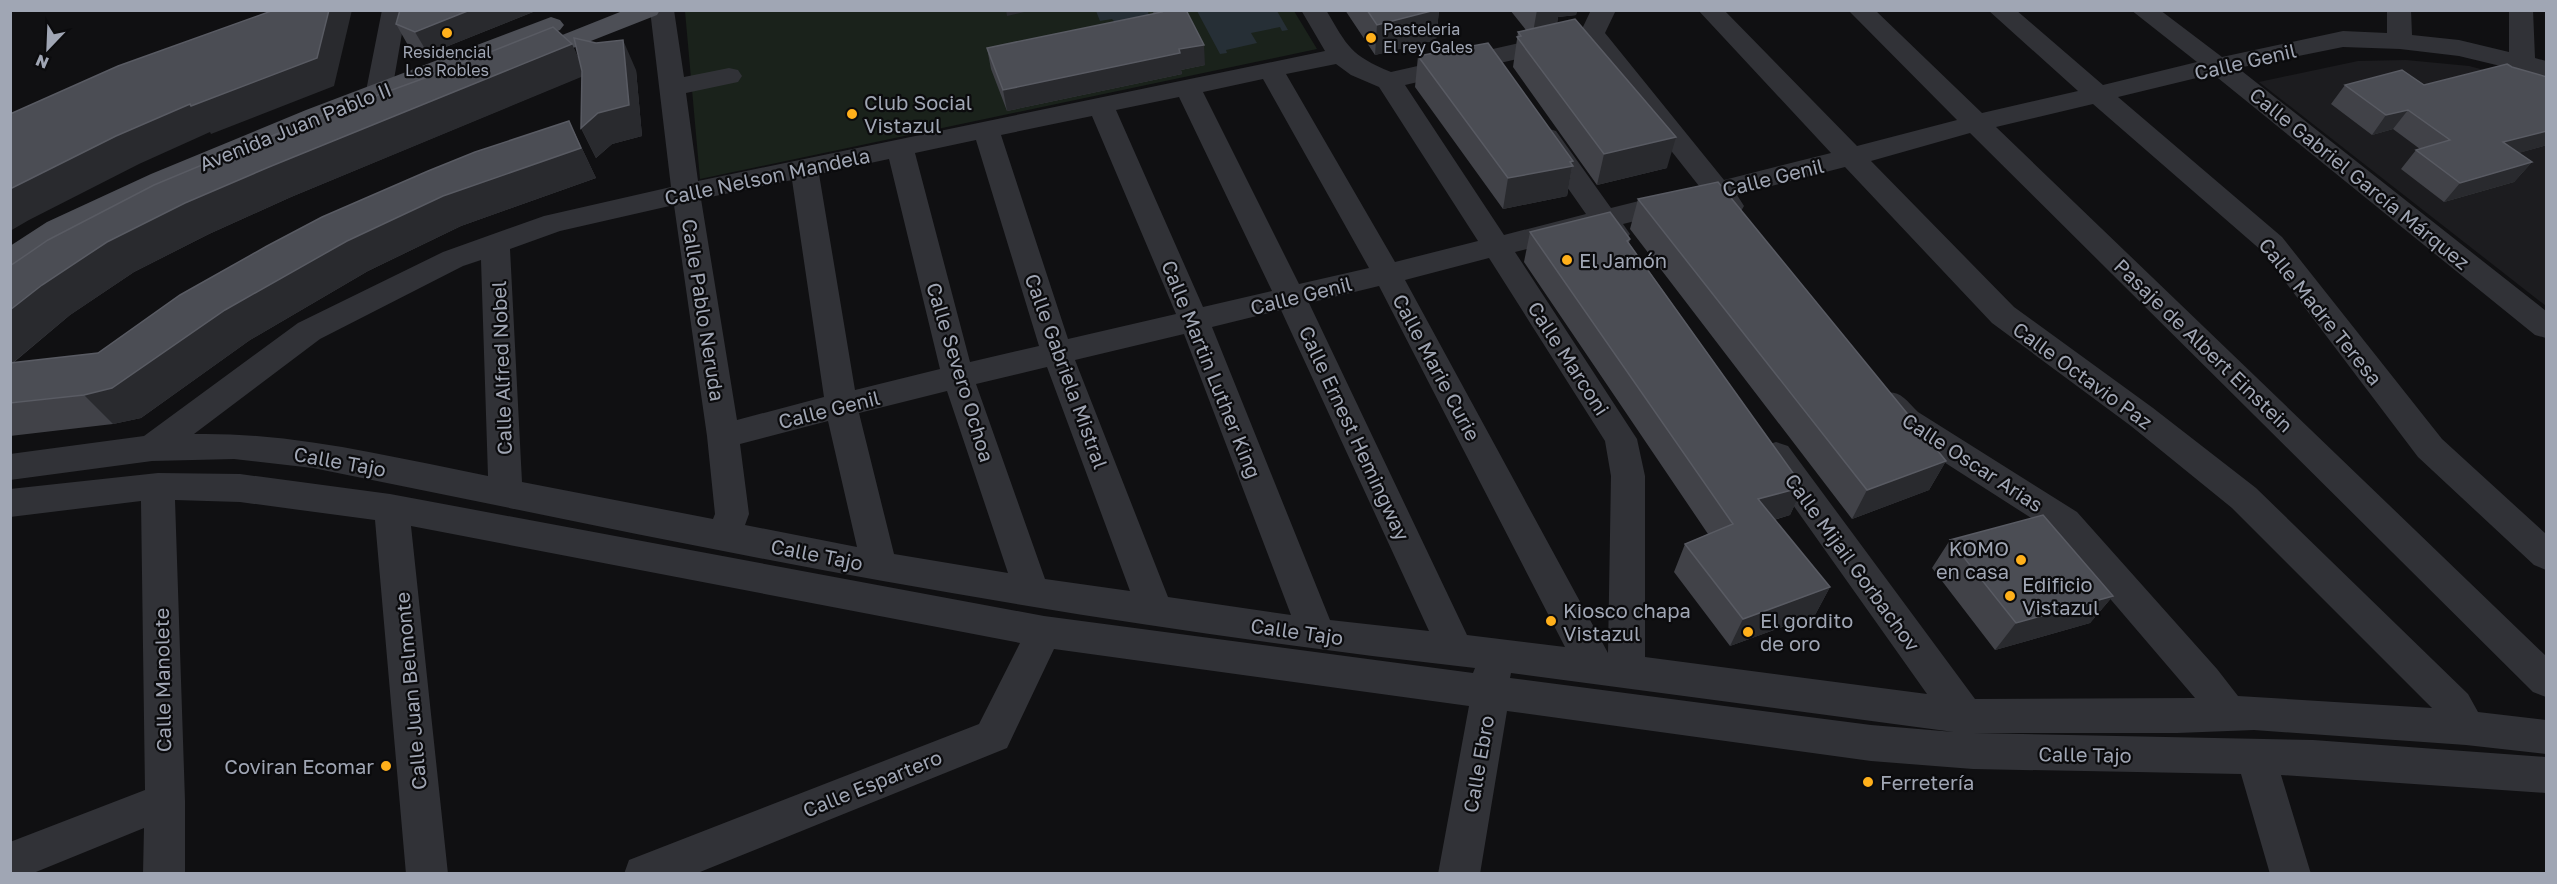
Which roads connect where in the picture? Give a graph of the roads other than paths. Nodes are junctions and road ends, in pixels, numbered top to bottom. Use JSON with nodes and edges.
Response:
{"nodes":[{"id":1,"x":394,"y":10,"type":"edge"},
{"id":2,"x":590,"y":10,"type":"edge"},
{"id":3,"x":648,"y":10,"type":"edge"},
{"id":4,"x":662,"y":10,"type":"edge"},
{"id":5,"x":1314,"y":10,"type":"edge"},
{"id":6,"x":1710,"y":10,"type":"edge"},
{"id":7,"x":1860,"y":10,"type":"edge"},
{"id":8,"x":2000,"y":10,"type":"edge"},
{"id":9,"x":2143,"y":10,"type":"edge"},
{"id":10,"x":2399,"y":10,"type":"edge"},
{"id":11,"x":2521,"y":10,"type":"edge"},
{"id":12,"x":1598,"y":22,"type":"edge"},
{"id":13,"x":2400,"y":41,"type":"junction"},
{"id":14,"x":1341,"y":56,"type":"junction"},
{"id":15,"x":1490,"y":58,"type":"junction"},
{"id":16,"x":2534,"y":65,"type":"edge"},
{"id":17,"x":2220,"y":67,"type":"junction"},
{"id":18,"x":1271,"y":71,"type":"junction"},
{"id":19,"x":729,"y":76,"type":"dead end"},
{"id":20,"x":1389,"y":81,"type":"junction"},
{"id":21,"x":1510,"y":86,"type":"edge"},
{"id":22,"x":672,"y":88,"type":"junction"},
{"id":23,"x":1188,"y":88,"type":"junction"},
{"id":24,"x":2098,"y":95,"type":"junction"},
{"id":25,"x":383,"y":102,"type":"junction"},
{"id":26,"x":1101,"y":106,"type":"junction"},
{"id":27,"x":1530,"y":114,"type":"edge"},
{"id":28,"x":1977,"y":123,"type":"junction"},
{"id":29,"x":986,"y":130,"type":"junction"},
{"id":30,"x":900,"y":148,"type":"junction"},
{"id":31,"x":1851,"y":157,"type":"junction"},
{"id":32,"x":804,"y":168,"type":"junction"},
{"id":33,"x":1718,"y":190,"type":"junction"},
{"id":34,"x":686,"y":193,"type":"junction"},
{"id":35,"x":142,"y":218,"type":"edge"},
{"id":36,"x":1603,"y":218,"type":"junction"},
{"id":37,"x":1747,"y":226,"type":"edge"},
{"id":38,"x":495,"y":244,"type":"junction"},
{"id":39,"x":1495,"y":245,"type":"junction"},
{"id":40,"x":1631,"y":257,"type":"edge"},
{"id":41,"x":10,"y":261,"type":"edge"},
{"id":42,"x":1388,"y":273,"type":"junction"},
{"id":43,"x":1291,"y":297,"type":"junction"},
{"id":44,"x":1194,"y":321,"type":"junction"},
{"id":45,"x":2547,"y":327,"type":"edge"},
{"id":46,"x":1057,"y":353,"type":"junction"},
{"id":47,"x":255,"y":370,"type":"junction"},
{"id":48,"x":958,"y":377,"type":"junction"},
{"id":49,"x":1870,"y":380,"type":"edge"},
{"id":50,"x":841,"y":405,"type":"junction"},
{"id":51,"x":1756,"y":429,"type":"edge"},
{"id":52,"x":723,"y":436,"type":"junction"},
{"id":53,"x":234,"y":446,"type":"junction"},
{"id":54,"x":152,"y":448,"type":"junction"},
{"id":55,"x":10,"y":467,"type":"edge"},
{"id":56,"x":158,"y":486,"type":"junction"},
{"id":57,"x":506,"y":493,"type":"junction"},
{"id":58,"x":10,"y":504,"type":"edge"},
{"id":59,"x":390,"y":508,"type":"junction"},
{"id":60,"x":724,"y":536,"type":"junction"},
{"id":61,"x":2547,"y":555,"type":"edge"},
{"id":62,"x":879,"y":566,"type":"junction"},
{"id":63,"x":1032,"y":592,"type":"junction"},
{"id":64,"x":1155,"y":610,"type":"junction"},
{"id":65,"x":1044,"y":632,"type":"junction"},
{"id":66,"x":1317,"y":634,"type":"junction"},
{"id":67,"x":1475,"y":652,"type":"junction"},
{"id":68,"x":1611,"y":670,"type":"junction"},
{"id":69,"x":2547,"y":680,"type":"edge"},
{"id":70,"x":1490,"y":692,"type":"junction"},
{"id":71,"x":1625,"y":711,"type":"junction"},
{"id":72,"x":2228,"y":713,"type":"junction"},
{"id":73,"x":1965,"y":716,"type":"junction"},
{"id":74,"x":2466,"y":728,"type":"junction"},
{"id":75,"x":2547,"y":737,"type":"edge"},
{"id":76,"x":2253,"y":756,"type":"junction"},
{"id":77,"x":2547,"y":776,"type":"edge"},
{"id":78,"x":165,"y":801,"type":"junction"},
{"id":79,"x":10,"y":862,"type":"edge"},
{"id":80,"x":164,"y":873,"type":"edge"},
{"id":81,"x":427,"y":873,"type":"edge"},
{"id":82,"x":644,"y":873,"type":"edge"},
{"id":83,"x":1459,"y":873,"type":"edge"},
{"id":84,"x":2291,"y":873,"type":"edge"}],
"edges":[{"from":1,"to":25,"type":"street"},
{"from":2,"to":25,"type":"main road","name":"Avenida Juan Pablo II"},
{"from":3,"to":25,"type":"main road","name":"Avenida Juan Pablo II"},
{"from":4,"to":22,"type":"street","name":"Calle Pablo Neruda"},
{"from":5,"to":14,"type":"street"},
{"from":6,"to":31,"type":"street","name":"Calle Octavio Paz"},
{"from":7,"to":28,"type":"street","name":"Pasaje de Albert Einstein"},
{"from":8,"to":24,"type":"street","name":"Calle Madre Teresa"},
{"from":9,"to":17,"type":"street","name":"Calle Gabriel García Márquez"},
{"from":10,"to":13,"type":"street"},
{"from":11,"to":16,"type":"street"},
{"from":12,"to":15,"type":"street"},
{"from":12,"to":33,"type":"street"},
{"from":13,"to":16,"type":"street","name":"Calle Genil"},
{"from":13,"to":17,"type":"street","name":"Calle Genil"},
{"from":14,"to":18,"type":"street","name":"Calle Nelson Mandela"},
{"from":14,"to":20,"type":"street"},
{"from":15,"to":20,"type":"street"},
{"from":15,"to":21,"type":"street"},
{"from":17,"to":24,"type":"street","name":"Calle Genil"},
{"from":17,"to":45,"type":"street","name":"Calle Gabriel García Márquez"},
{"from":18,"to":23,"type":"street","name":"Calle Nelson Mandela"},
{"from":18,"to":42,"type":"street","name":"Calle Marie Curie"},
{"from":19,"to":22,"type":"street"},
{"from":20,"to":39,"type":"street","name":"Calle Marconi"},
{"from":22,"to":34,"type":"street","name":"Calle Pablo Neruda"},
{"from":23,"to":26,"type":"street","name":"Calle Nelson Mandela"},
{"from":23,"to":43,"type":"street","name":"Calle Ernest Hemingway"},
{"from":24,"to":28,"type":"street","name":"Calle Genil"},
{"from":24,"to":61,"type":"street","name":"Calle Madre Teresa"},
{"from":25,"to":35,"type":"main road","name":"Avenida Juan Pablo II"},
{"from":25,"to":41,"type":"main road","name":"Avenida Juan Pablo II"},
{"from":26,"to":29,"type":"street","name":"Calle Nelson Mandela"},
{"from":26,"to":44,"type":"street","name":"Calle Martin Luther King"},
{"from":27,"to":36,"type":"street"},
{"from":28,"to":31,"type":"street","name":"Calle Genil"},
{"from":28,"to":69,"type":"street","name":"Pasaje de Albert Einstein"},
{"from":29,"to":30,"type":"street","name":"Calle Nelson Mandela"},
{"from":29,"to":46,"type":"street","name":"Calle Gabriela Mistral"},
{"from":30,"to":32,"type":"street","name":"Calle Nelson Mandela"},
{"from":30,"to":48,"type":"street","name":"Calle Severo Ochoa"},
{"from":31,"to":33,"type":"street","name":"Calle Genil"},
{"from":31,"to":74,"type":"street","name":"Calle Octavio Paz"},
{"from":32,"to":34,"type":"street","name":"Calle Nelson Mandela"},
{"from":32,"to":50,"type":"street"},
{"from":33,"to":36,"type":"street","name":"Calle Genil"},
{"from":33,"to":37,"type":"street"},
{"from":34,"to":38,"type":"street","name":"Calle Nelson Mandela"},
{"from":34,"to":52,"type":"street","name":"Calle Pablo Neruda"},
{"from":36,"to":39,"type":"street","name":"Calle Genil"},
{"from":36,"to":40,"type":"street"},
{"from":38,"to":47,"type":"street","name":"Calle Nelson Mandela"},
{"from":38,"to":57,"type":"street","name":"Calle Alfred Nobel"},
{"from":39,"to":42,"type":"street","name":"Calle Genil"},
{"from":39,"to":68,"type":"street","name":"Calle Marconi"},
{"from":42,"to":43,"type":"street","name":"Calle Genil"},
{"from":42,"to":68,"type":"street","name":"Calle Marie Curie"},
{"from":43,"to":44,"type":"street","name":"Calle Genil"},
{"from":43,"to":67,"type":"street","name":"Calle Ernest Hemingway"},
{"from":44,"to":46,"type":"street","name":"Calle Genil"},
{"from":44,"to":66,"type":"street","name":"Calle Martin Luther King"},
{"from":46,"to":48,"type":"street","name":"Calle Genil"},
{"from":46,"to":64,"type":"street","name":"Calle Gabriela Mistral"},
{"from":47,"to":53,"type":"street","name":"Calle Nelson Mandela"},
{"from":47,"to":54,"type":"street","name":"Calle Nelson Mandela"},
{"from":48,"to":50,"type":"street","name":"Calle Genil"},
{"from":48,"to":63,"type":"street","name":"Calle Severo Ochoa"},
{"from":49,"to":72,"type":"street","name":"Calle Oscar Arias"},
{"from":50,"to":52,"type":"street","name":"Calle Genil"},
{"from":50,"to":62,"type":"street"},
{"from":51,"to":73,"type":"street","name":"Calle Mijail Gorbachov"},
{"from":52,"to":60,"type":"street","name":"Calle Pablo Neruda"},
{"from":53,"to":54,"type":"street","name":"Calle Tajo"},
{"from":53,"to":57,"type":"street","name":"Calle Tajo"},
{"from":54,"to":55,"type":"street","name":"Calle Tajo"},
{"from":56,"to":58,"type":"street","name":"Calle Tajo"},
{"from":56,"to":59,"type":"street","name":"Calle Tajo"},
{"from":56,"to":78,"type":"street","name":"Calle Manolete"},
{"from":57,"to":60,"type":"street","name":"Calle Tajo"},
{"from":59,"to":65,"type":"street","name":"Calle Tajo"},
{"from":59,"to":81,"type":"street","name":"Calle Juan Belmonte"},
{"from":60,"to":62,"type":"street","name":"Calle Tajo"},
{"from":62,"to":63,"type":"street","name":"Calle Tajo"},
{"from":63,"to":64,"type":"street","name":"Calle Tajo"},
{"from":64,"to":66,"type":"street","name":"Calle Tajo"},
{"from":65,"to":70,"type":"street","name":"Calle Tajo"},
{"from":65,"to":82,"type":"street","name":"Calle Espartero"},
{"from":66,"to":67,"type":"street","name":"Calle Tajo"},
{"from":67,"to":68,"type":"street","name":"Calle Tajo"},
{"from":67,"to":70,"type":"street","name":"Calle Ebro"},
{"from":68,"to":71,"type":"street"},
{"from":68,"to":73,"type":"street","name":"Calle Tajo"},
{"from":70,"to":71,"type":"street","name":"Calle Tajo"},
{"from":70,"to":83,"type":"street","name":"Calle Ebro"},
{"from":71,"to":76,"type":"street","name":"Calle Tajo"},
{"from":72,"to":73,"type":"street","name":"Calle Tajo"},
{"from":72,"to":74,"type":"street","name":"Calle Tajo"},
{"from":74,"to":75,"type":"street","name":"Calle Tajo"},
{"from":76,"to":77,"type":"street","name":"Calle Tajo"},
{"from":76,"to":84,"type":"street"},
{"from":78,"to":79,"type":"street"},
{"from":78,"to":80,"type":"street","name":"Calle Manolete"}]}
